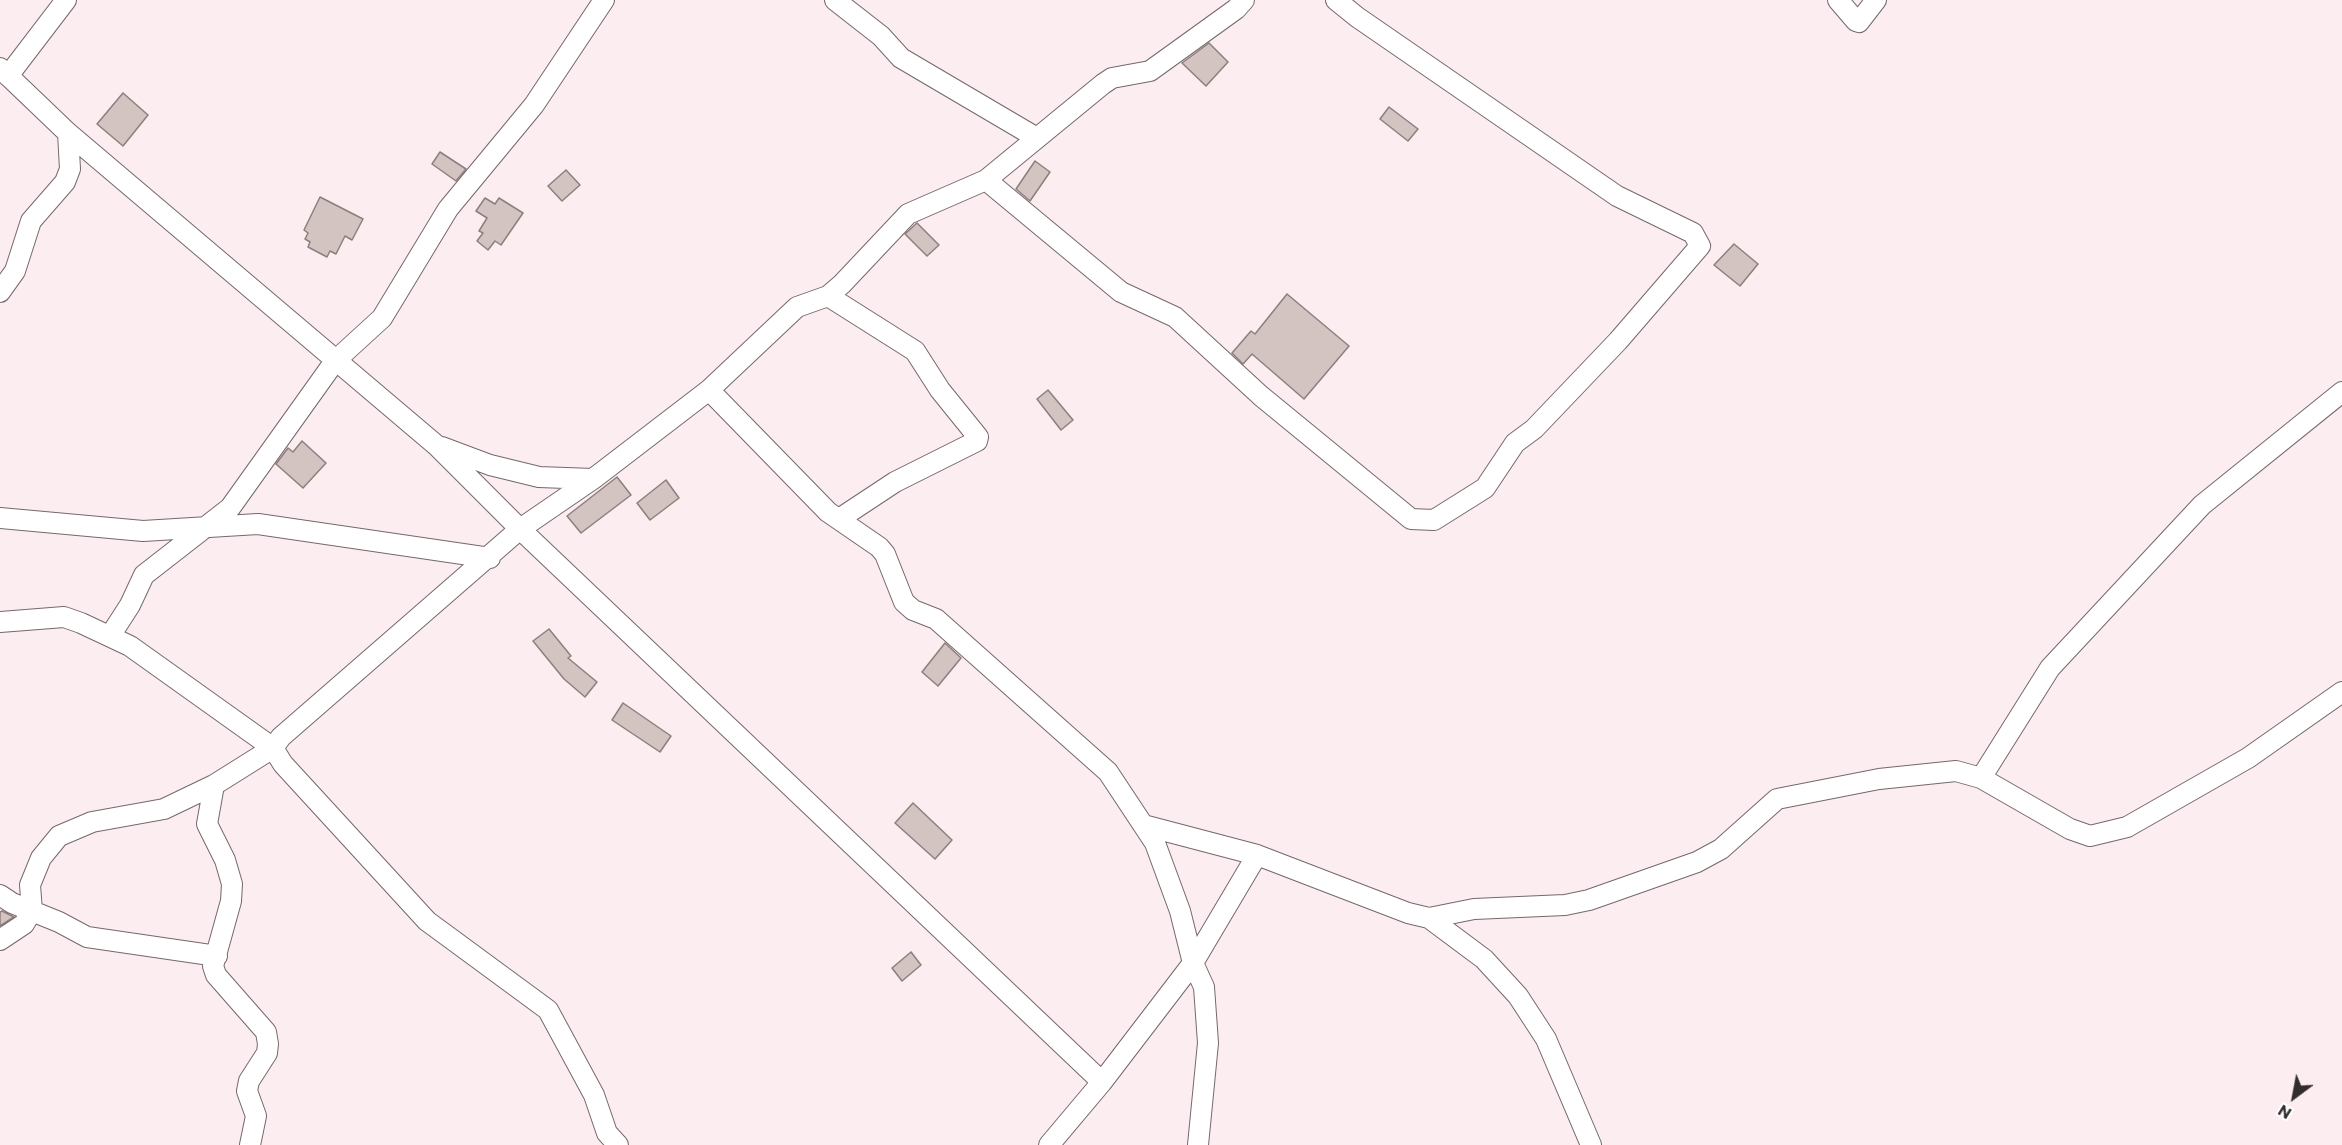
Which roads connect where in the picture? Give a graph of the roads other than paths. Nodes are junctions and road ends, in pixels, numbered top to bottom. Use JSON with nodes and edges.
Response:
{"nodes":[{"id":1,"x":66,"y":0,"type":"edge"},
{"id":2,"x":604,"y":0,"type":"edge"},
{"id":3,"x":835,"y":0,"type":"edge"},
{"id":4,"x":1244,"y":0,"type":"edge"},
{"id":5,"x":1336,"y":0,"type":"edge"},
{"id":6,"x":1838,"y":0,"type":"edge"},
{"id":7,"x":1876,"y":0,"type":"edge"},
{"id":8,"x":4,"y":72,"type":"edge"},
{"id":9,"x":69,"y":133,"type":"junction"},
{"id":10,"x":1036,"y":138,"type":"junction"},
{"id":11,"x":986,"y":180,"type":"junction"},
{"id":12,"x":0,"y":292,"type":"edge"},
{"id":13,"x":828,"y":296,"type":"junction"},
{"id":14,"x":335,"y":361,"type":"junction"},
{"id":15,"x":709,"y":390,"type":"junction"},
{"id":16,"x":2342,"y":392,"type":"edge"},
{"id":17,"x":436,"y":444,"type":"junction"},
{"id":18,"x":593,"y":479,"type":"junction"},
{"id":19,"x":0,"y":518,"type":"edge"},
{"id":20,"x":839,"y":519,"type":"junction"},
{"id":21,"x":204,"y":526,"type":"junction"},
{"id":22,"x":520,"y":529,"type":"junction"},
{"id":23,"x":490,"y":558,"type":"junction"},
{"id":24,"x":0,"y":622,"type":"edge"},
{"id":25,"x":110,"y":636,"type":"junction"},
{"id":26,"x":2342,"y":692,"type":"edge"},
{"id":27,"x":273,"y":748,"type":"junction"},
{"id":28,"x":1981,"y":778,"type":"junction"},
{"id":29,"x":214,"y":785,"type":"junction"},
{"id":30,"x":1143,"y":825,"type":"junction"},
{"id":31,"x":1257,"y":855,"type":"junction"},
{"id":32,"x":0,"y":895,"type":"edge"},
{"id":33,"x":32,"y":911,"type":"junction"},
{"id":34,"x":1429,"y":918,"type":"junction"},
{"id":35,"x":0,"y":940,"type":"edge"},
{"id":36,"x":217,"y":956,"type":"junction"},
{"id":37,"x":1193,"y":963,"type":"junction"},
{"id":38,"x":1102,"y":1082,"type":"junction"},
{"id":39,"x":250,"y":1145,"type":"edge"},
{"id":40,"x":618,"y":1145,"type":"edge"},
{"id":41,"x":1049,"y":1145,"type":"edge"},
{"id":42,"x":1198,"y":1145,"type":"edge"},
{"id":43,"x":1591,"y":1145,"type":"edge"}],
"edges":[{"from":1,"to":8,"type":"street"},
{"from":2,"to":14,"type":"street"},
{"from":3,"to":10,"type":"street"},
{"from":4,"to":10,"type":"street"},
{"from":5,"to":11,"type":"street"},
{"from":6,"to":7,"type":"street"},
{"from":8,"to":9,"type":"street"},
{"from":9,"to":12,"type":"street"},
{"from":9,"to":14,"type":"street"},
{"from":10,"to":11,"type":"street"},
{"from":11,"to":13,"type":"street"},
{"from":13,"to":15,"type":"street"},
{"from":13,"to":20,"type":"street"},
{"from":14,"to":17,"type":"street"},
{"from":14,"to":21,"type":"street"},
{"from":15,"to":18,"type":"street"},
{"from":15,"to":20,"type":"street"},
{"from":16,"to":28,"type":"street"},
{"from":17,"to":18,"type":"street"},
{"from":17,"to":22,"type":"street"},
{"from":18,"to":22,"type":"street"},
{"from":19,"to":21,"type":"street"},
{"from":20,"to":30,"type":"street"},
{"from":21,"to":23,"type":"street"},
{"from":21,"to":25,"type":"street"},
{"from":22,"to":23,"type":"street"},
{"from":22,"to":38,"type":"street"},
{"from":23,"to":27,"type":"street"},
{"from":24,"to":25,"type":"street"},
{"from":25,"to":27,"type":"street"},
{"from":26,"to":28,"type":"street"},
{"from":27,"to":29,"type":"street"},
{"from":27,"to":40,"type":"street"},
{"from":28,"to":34,"type":"street"},
{"from":29,"to":33,"type":"street"},
{"from":29,"to":36,"type":"street"},
{"from":30,"to":31,"type":"street"},
{"from":30,"to":37,"type":"street"},
{"from":31,"to":34,"type":"street"},
{"from":31,"to":37,"type":"street"},
{"from":32,"to":33,"type":"street"},
{"from":33,"to":35,"type":"street"},
{"from":33,"to":36,"type":"street"},
{"from":34,"to":43,"type":"street"},
{"from":36,"to":39,"type":"street"},
{"from":37,"to":38,"type":"street"},
{"from":37,"to":42,"type":"street"},
{"from":38,"to":41,"type":"street"}]}
